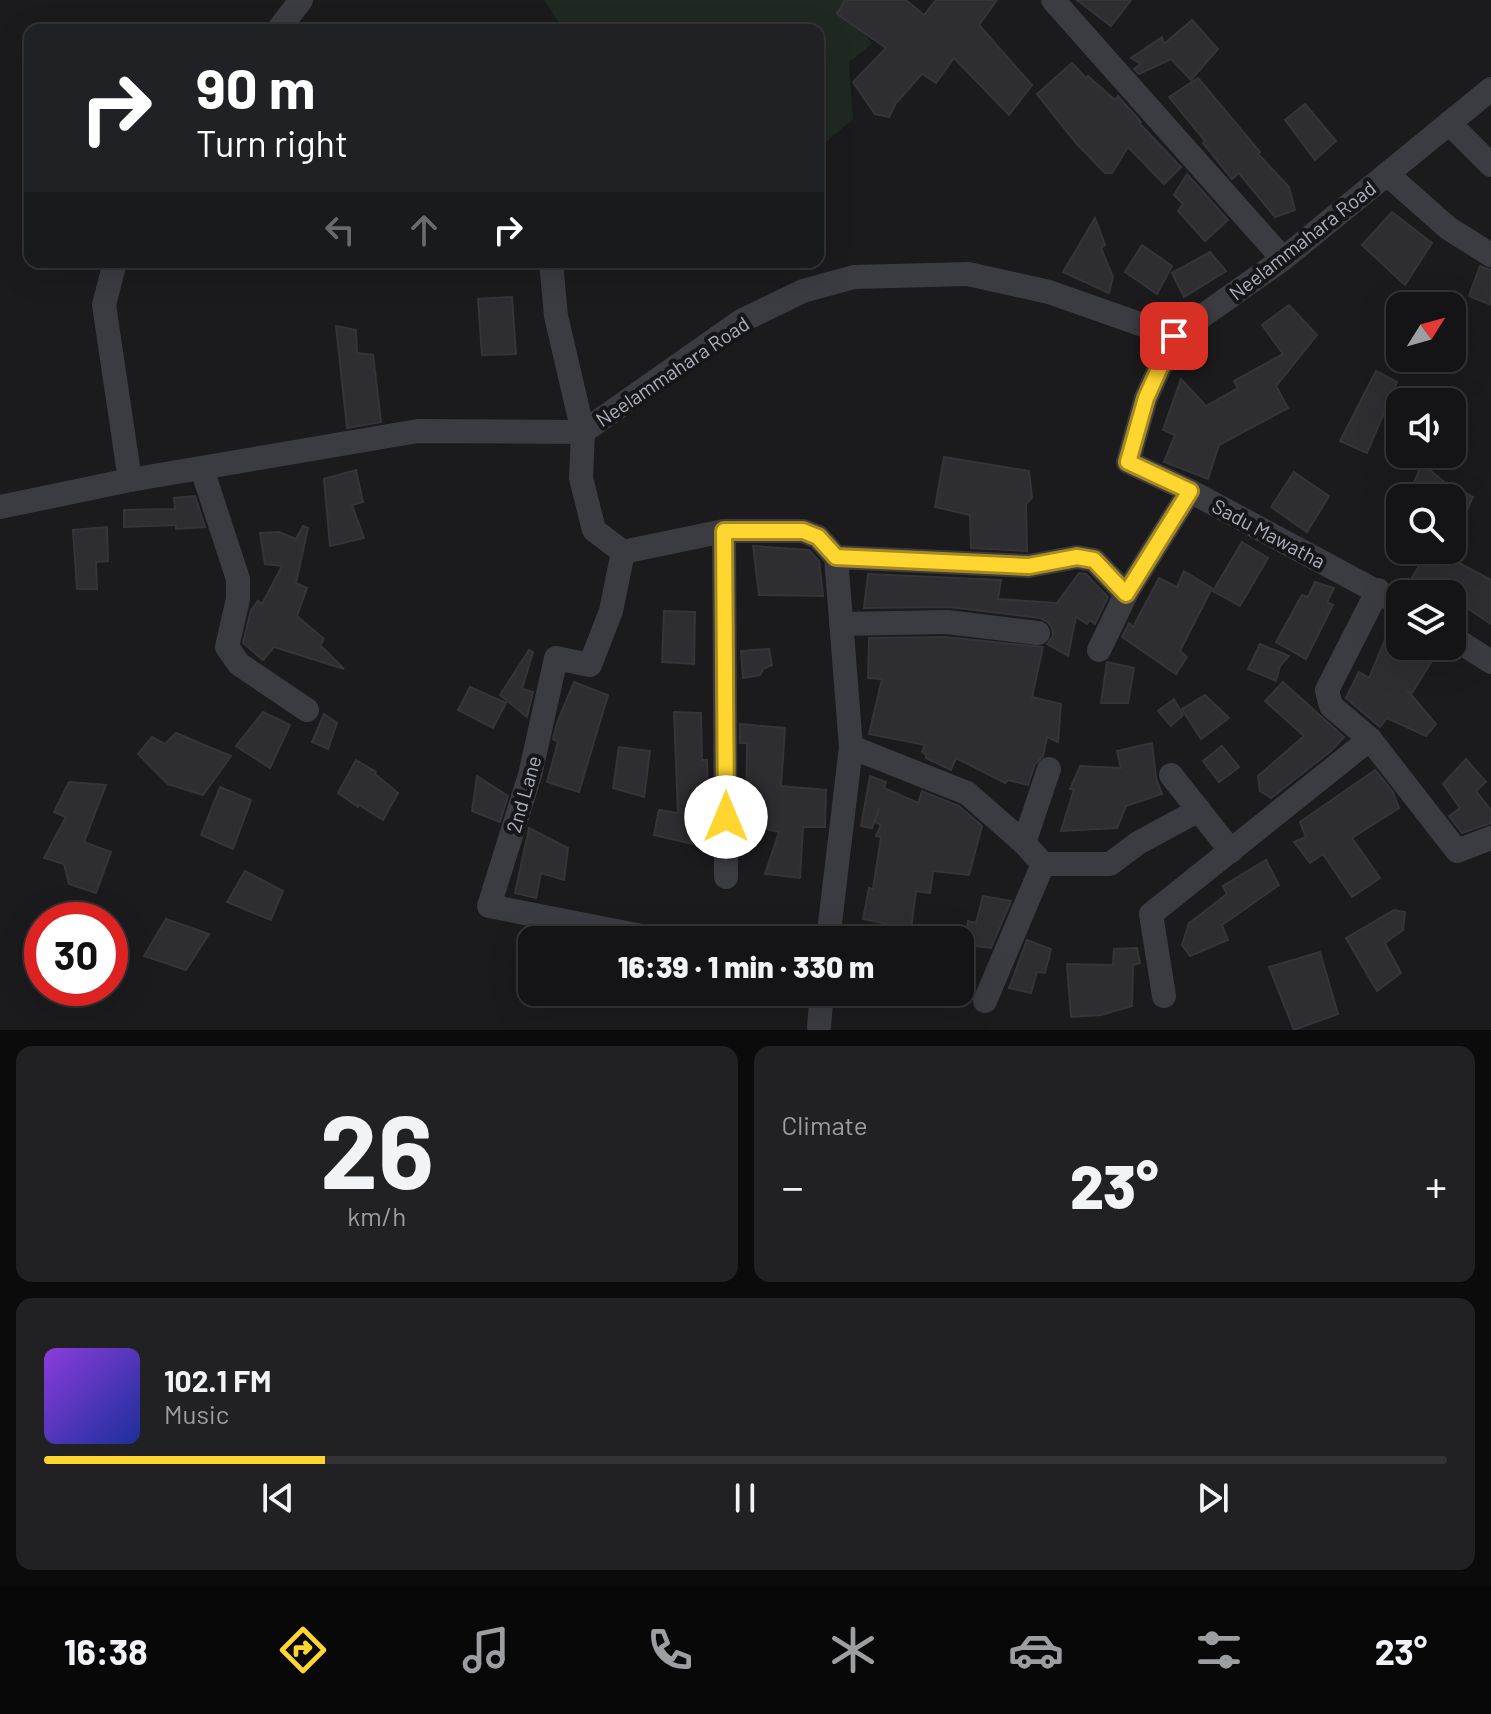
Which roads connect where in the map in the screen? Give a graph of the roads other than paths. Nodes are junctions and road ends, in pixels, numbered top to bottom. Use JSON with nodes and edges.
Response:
{"nodes":[{"id":1,"x":301,"y":0,"type":"edge"},
{"id":2,"x":1053,"y":0,"type":"edge"},
{"id":3,"x":283,"y":24,"type":"edge"},
{"id":4,"x":1491,"y":89,"type":"edge"},
{"id":5,"x":1449,"y":123,"type":"junction"},
{"id":6,"x":1491,"y":165,"type":"edge"},
{"id":7,"x":1387,"y":174,"type":"junction"},
{"id":8,"x":1491,"y":255,"type":"edge"},
{"id":9,"x":1283,"y":259,"type":"junction"},
{"id":10,"x":113,"y":268,"type":"edge"},
{"id":11,"x":552,"y":268,"type":"edge"},
{"id":12,"x":1174,"y":336,"type":"junction"},
{"id":13,"x":583,"y":432,"type":"junction"},
{"id":14,"x":202,"y":469,"type":"junction"},
{"id":15,"x":130,"y":480,"type":"junction"},
{"id":16,"x":1190,"y":491,"type":"junction"},
{"id":17,"x":0,"y":507,"type":"edge"},
{"id":18,"x":724,"y":531,"type":"junction"},
{"id":19,"x":623,"y":552,"type":"junction"},
{"id":20,"x":836,"y":557,"type":"junction"},
{"id":21,"x":1378,"y":590,"type":"junction"},
{"id":22,"x":1126,"y":594,"type":"junction"},
{"id":23,"x":1386,"y":595,"type":"edge"},
{"id":24,"x":841,"y":624,"type":"junction"},
{"id":25,"x":1038,"y":633,"type":"dead end"},
{"id":26,"x":1466,"y":646,"type":"edge"},
{"id":27,"x":1099,"y":650,"type":"dead end"},
{"id":28,"x":1491,"y":662,"type":"edge"},
{"id":29,"x":307,"y":710,"type":"dead end"},
{"id":30,"x":1370,"y":739,"type":"junction"},
{"id":31,"x":851,"y":747,"type":"junction"},
{"id":32,"x":1049,"y":769,"type":"dead end"},
{"id":33,"x":1171,"y":775,"type":"dead end"},
{"id":34,"x":1199,"y":810,"type":"junction"},
{"id":35,"x":1491,"y":838,"type":"edge"},
{"id":36,"x":1024,"y":843,"type":"junction"},
{"id":37,"x":1231,"y":851,"type":"junction"},
{"id":38,"x":1043,"y":864,"type":"junction"},
{"id":39,"x":726,"y":877,"type":"dead end"},
{"id":40,"x":591,"y":926,"type":"edge"},
{"id":41,"x":830,"y":926,"type":"edge"},
{"id":42,"x":1164,"y":996,"type":"dead end"},
{"id":43,"x":985,"y":1001,"type":"dead end"},
{"id":44,"x":821,"y":1006,"type":"edge"},
{"id":45,"x":819,"y":1027,"type":"dead end"}],
"edges":[{"from":1,"to":3,"type":"street"},
{"from":2,"to":9,"type":"street"},
{"from":4,"to":5,"type":"street","name":"Neelammahara Road"},
{"from":5,"to":6,"type":"street"},
{"from":5,"to":7,"type":"street","name":"Neelammahara Road"},
{"from":7,"to":8,"type":"street"},
{"from":7,"to":9,"type":"street","name":"Neelammahara Road"},
{"from":9,"to":12,"type":"street","name":"Neelammahara Road"},
{"from":10,"to":15,"type":"street"},
{"from":11,"to":13,"type":"street"},
{"from":12,"to":13,"type":"street","name":"Neelammahara Road"},
{"from":12,"to":16,"type":"street","name":"Sadu Mawatha"},
{"from":13,"to":14,"type":"street","name":"Neelammahara Road"},
{"from":13,"to":19,"type":"street"},
{"from":14,"to":15,"type":"street","name":"Neelammahara Road"},
{"from":14,"to":29,"type":"street"},
{"from":15,"to":17,"type":"street","name":"Neelammahara Road"},
{"from":16,"to":21,"type":"street","name":"Sadu Mawatha"},
{"from":16,"to":22,"type":"street"},
{"from":18,"to":19,"type":"street"},
{"from":18,"to":20,"type":"street"},
{"from":18,"to":39,"type":"street"},
{"from":19,"to":40,"type":"street","name":"2nd Lane"},
{"from":20,"to":22,"type":"street"},
{"from":20,"to":24,"type":"street"},
{"from":21,"to":23,"type":"street","name":"Sadu Mawatha"},
{"from":21,"to":30,"type":"street"},
{"from":22,"to":27,"type":"street"},
{"from":24,"to":25,"type":"street"},
{"from":24,"to":31,"type":"street"},
{"from":26,"to":28,"type":"street"},
{"from":30,"to":35,"type":"street"},
{"from":30,"to":37,"type":"street"},
{"from":31,"to":36,"type":"street"},
{"from":31,"to":41,"type":"street"},
{"from":32,"to":36,"type":"street"},
{"from":33,"to":34,"type":"street"},
{"from":34,"to":37,"type":"street"},
{"from":34,"to":38,"type":"street"},
{"from":36,"to":38,"type":"street"},
{"from":37,"to":42,"type":"street"},
{"from":38,"to":43,"type":"street"},
{"from":44,"to":45,"type":"street"}]}
